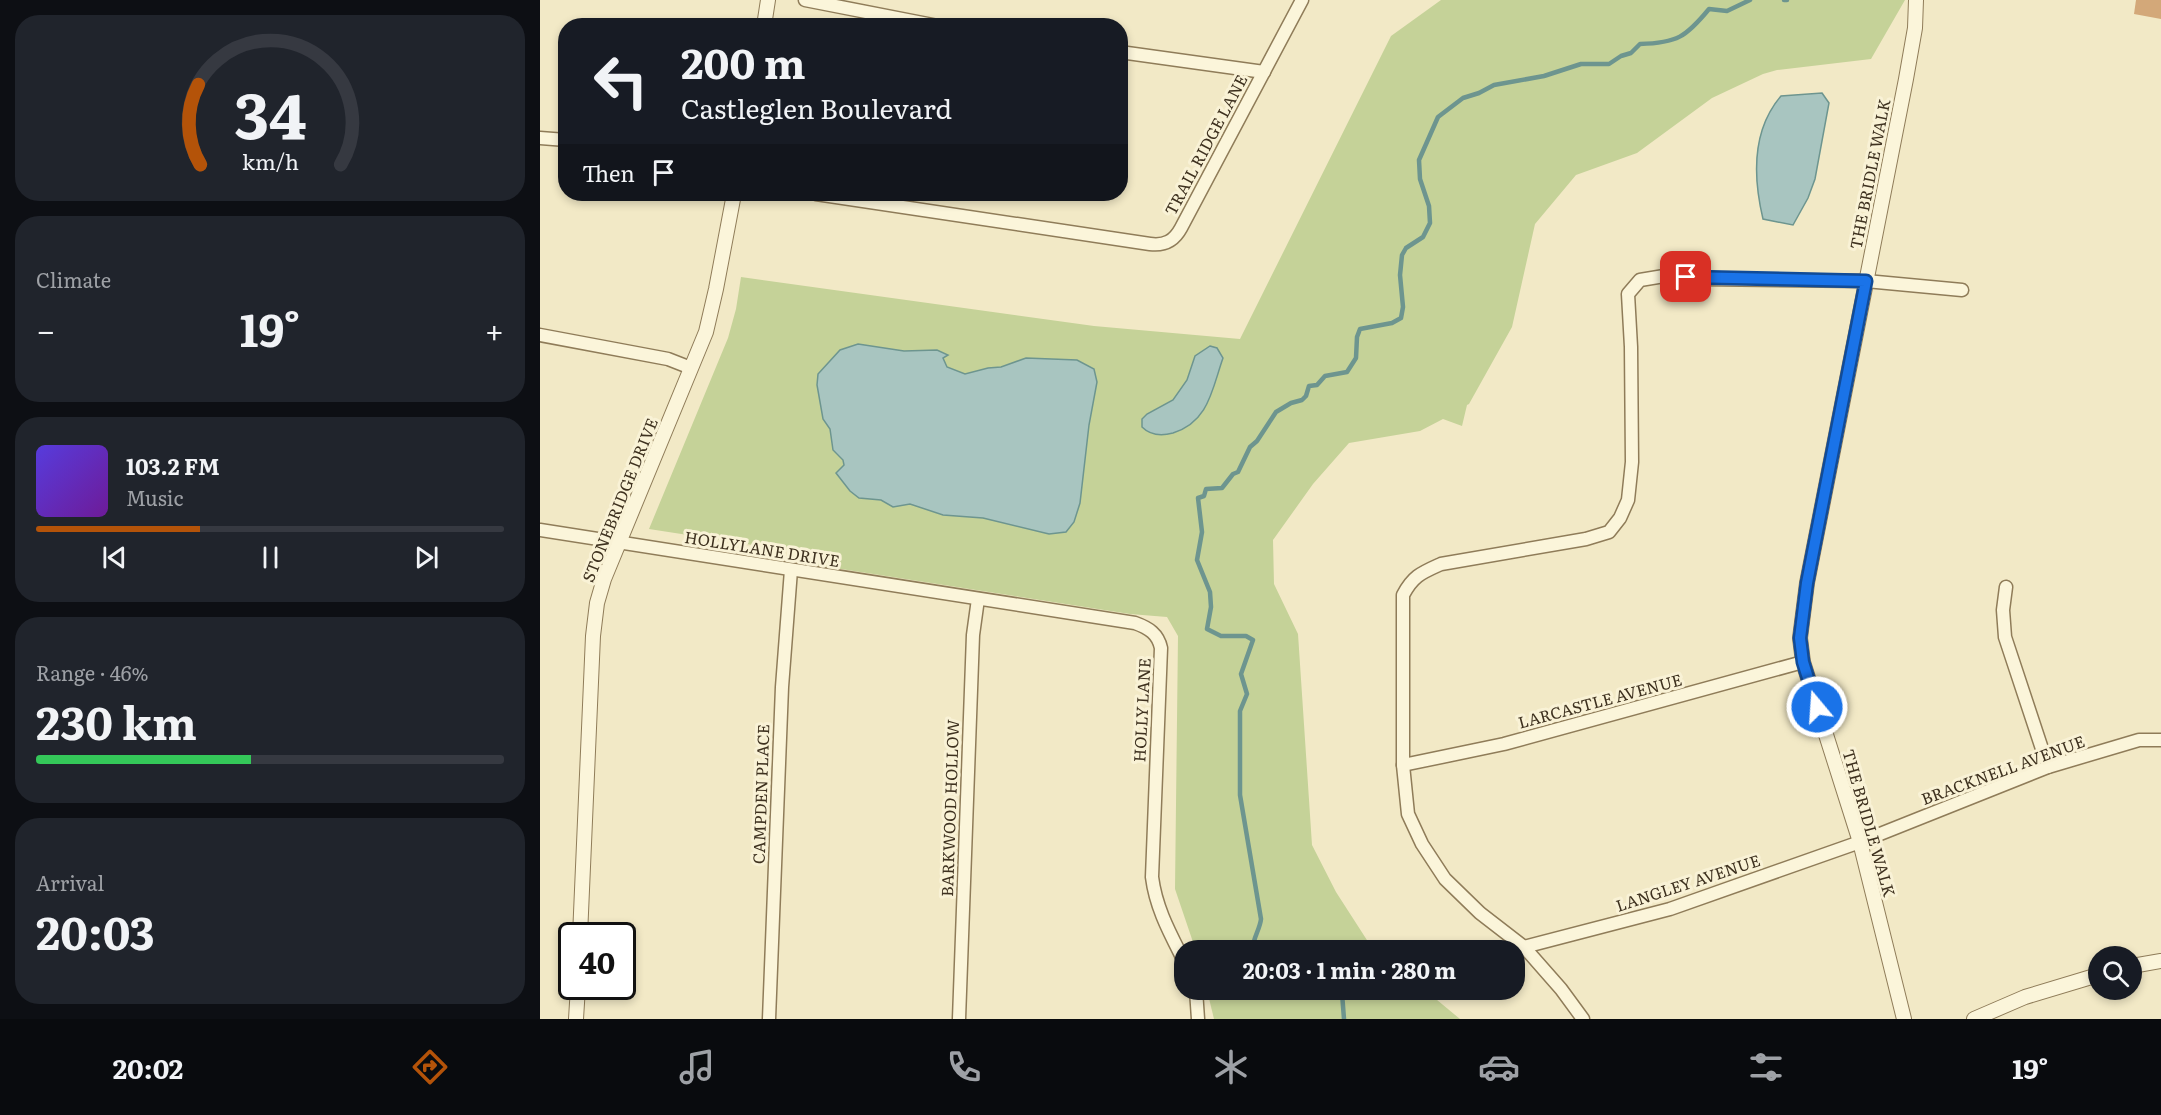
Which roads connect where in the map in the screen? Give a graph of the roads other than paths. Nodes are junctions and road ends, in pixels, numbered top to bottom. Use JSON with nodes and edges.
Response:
{"nodes":[{"id":1,"x":768,"y":0,"type":"edge"},
{"id":2,"x":805,"y":0,"type":"edge"},
{"id":3,"x":1302,"y":0,"type":"edge"},
{"id":4,"x":1916,"y":0,"type":"edge"},
{"id":5,"x":765,"y":18,"type":"edge"},
{"id":6,"x":891,"y":18,"type":"edge"},
{"id":7,"x":1128,"y":53,"type":"edge"},
{"id":8,"x":1264,"y":72,"type":"junction"},
{"id":9,"x":540,"y":138,"type":"edge"},
{"id":10,"x":558,"y":139,"type":"edge"},
{"id":11,"x":733,"y":201,"type":"edge"},
{"id":12,"x":863,"y":201,"type":"edge"},
{"id":13,"x":1866,"y":281,"type":"junction"},
{"id":14,"x":1962,"y":290,"type":"dead end"},
{"id":15,"x":540,"y":334,"type":"edge"},
{"id":16,"x":691,"y":368,"type":"junction"},
{"id":17,"x":540,"y":530,"type":"edge"},
{"id":18,"x":619,"y":544,"type":"junction"},
{"id":19,"x":791,"y":570,"type":"junction"},
{"id":20,"x":2006,"y":587,"type":"dead end"},
{"id":21,"x":978,"y":599,"type":"junction"},
{"id":22,"x":1803,"y":662,"type":"junction"},
{"id":23,"x":2161,"y":740,"type":"edge"},
{"id":24,"x":1404,"y":765,"type":"junction"},
{"id":25,"x":2048,"y":767,"type":"junction"},
{"id":26,"x":1860,"y":842,"type":"junction"},
{"id":27,"x":581,"y":922,"type":"edge"},
{"id":28,"x":1515,"y":940,"type":"edge"},
{"id":29,"x":1174,"y":942,"type":"edge"},
{"id":30,"x":1525,"y":947,"type":"edge"},
{"id":31,"x":1525,"y":948,"type":"edge"},
{"id":32,"x":2161,"y":961,"type":"edge"},
{"id":33,"x":2142,"y":964,"type":"edge"},
{"id":34,"x":2088,"y":978,"type":"edge"},
{"id":35,"x":577,"y":1000,"type":"edge"},
{"id":36,"x":1197,"y":1000,"type":"edge"},
{"id":37,"x":576,"y":1019,"type":"edge"},
{"id":38,"x":769,"y":1019,"type":"edge"},
{"id":39,"x":958,"y":1019,"type":"edge"},
{"id":40,"x":1198,"y":1019,"type":"edge"},
{"id":41,"x":1583,"y":1019,"type":"edge"},
{"id":42,"x":1904,"y":1019,"type":"edge"},
{"id":43,"x":1974,"y":1019,"type":"edge"}],
"edges":[{"from":1,"to":5,"type":"street"},
{"from":2,"to":6,"type":"street"},
{"from":3,"to":8,"type":"street","name":"TRAIL RIDGE LANE"},
{"from":4,"to":13,"type":"street","name":"THE BRIDLE WALK"},
{"from":7,"to":8,"type":"street"},
{"from":8,"to":12,"type":"street","name":"TRAIL RIDGE LANE"},
{"from":9,"to":10,"type":"street"},
{"from":11,"to":16,"type":"street","name":"STONEBRIDGE DRIVE"},
{"from":13,"to":14,"type":"street"},
{"from":13,"to":22,"type":"street","name":"THE BRIDLE WALK"},
{"from":13,"to":24,"type":"street"},
{"from":15,"to":16,"type":"street"},
{"from":16,"to":18,"type":"street","name":"STONEBRIDGE DRIVE"},
{"from":17,"to":18,"type":"street","name":"HOLLYLANE DRIVE"},
{"from":18,"to":19,"type":"street","name":"HOLLYLANE DRIVE"},
{"from":18,"to":27,"type":"street","name":"STONEBRIDGE DRIVE"},
{"from":19,"to":21,"type":"street","name":"HOLLYLANE DRIVE"},
{"from":19,"to":38,"type":"street","name":"CAMPDEN PLACE"},
{"from":20,"to":25,"type":"street"},
{"from":21,"to":29,"type":"street","name":"HOLLY LANE"},
{"from":21,"to":39,"type":"street","name":"BARKWOOD HOLLOW"},
{"from":22,"to":24,"type":"street","name":"LARCASTLE AVENUE"},
{"from":22,"to":26,"type":"street","name":"THE BRIDLE WALK"},
{"from":23,"to":25,"type":"street","name":"BRACKNELL AVENUE"},
{"from":24,"to":28,"type":"street"},
{"from":25,"to":26,"type":"street","name":"BRACKNELL AVENUE"},
{"from":26,"to":30,"type":"street","name":"LANGLEY AVENUE"},
{"from":26,"to":42,"type":"street","name":"THE BRIDLE WALK"},
{"from":31,"to":41,"type":"street"},
{"from":32,"to":33,"type":"street"},
{"from":34,"to":43,"type":"street"},
{"from":35,"to":37,"type":"street"},
{"from":36,"to":40,"type":"street"}]}
